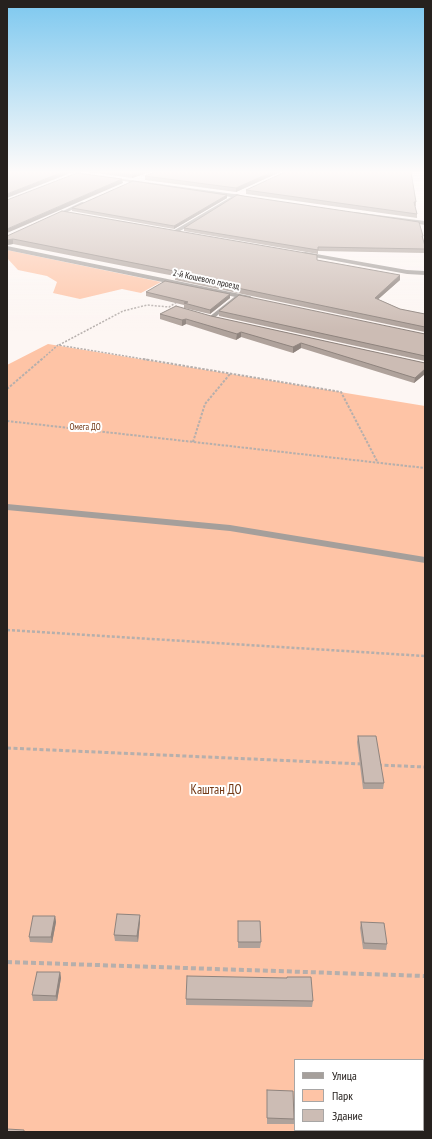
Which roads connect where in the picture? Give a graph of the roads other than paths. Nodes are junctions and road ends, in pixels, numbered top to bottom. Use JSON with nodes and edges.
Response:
{"nodes":[{"id":1,"x":187,"y":225,"type":"edge"},
{"id":2,"x":168,"y":231,"type":"edge"},
{"id":3,"x":175,"y":232,"type":"junction"},
{"id":4,"x":183,"y":233,"type":"edge"},
{"id":5,"x":7,"y":248,"type":"edge"},
{"id":6,"x":299,"y":253,"type":"edge"},
{"id":7,"x":425,"y":273,"type":"edge"},
{"id":8,"x":238,"y":296,"type":"junction"},
{"id":9,"x":253,"y":299,"type":"edge"},
{"id":10,"x":218,"y":319,"type":"edge"},
{"id":11,"x":7,"y":507,"type":"edge"},
{"id":12,"x":425,"y":560,"type":"edge"}],
"edges":[{"from":1,"to":3,"type":"street"},
{"from":2,"to":3,"type":"street"},
{"from":3,"to":4,"type":"street"},
{"from":5,"to":8,"type":"street","name":"2-й Кошевого проезд"},
{"from":6,"to":7,"type":"street"},
{"from":8,"to":9,"type":"street","name":"2-й Кошевого проезд"},
{"from":8,"to":10,"type":"street"},
{"from":11,"to":12,"type":"street"}]}
